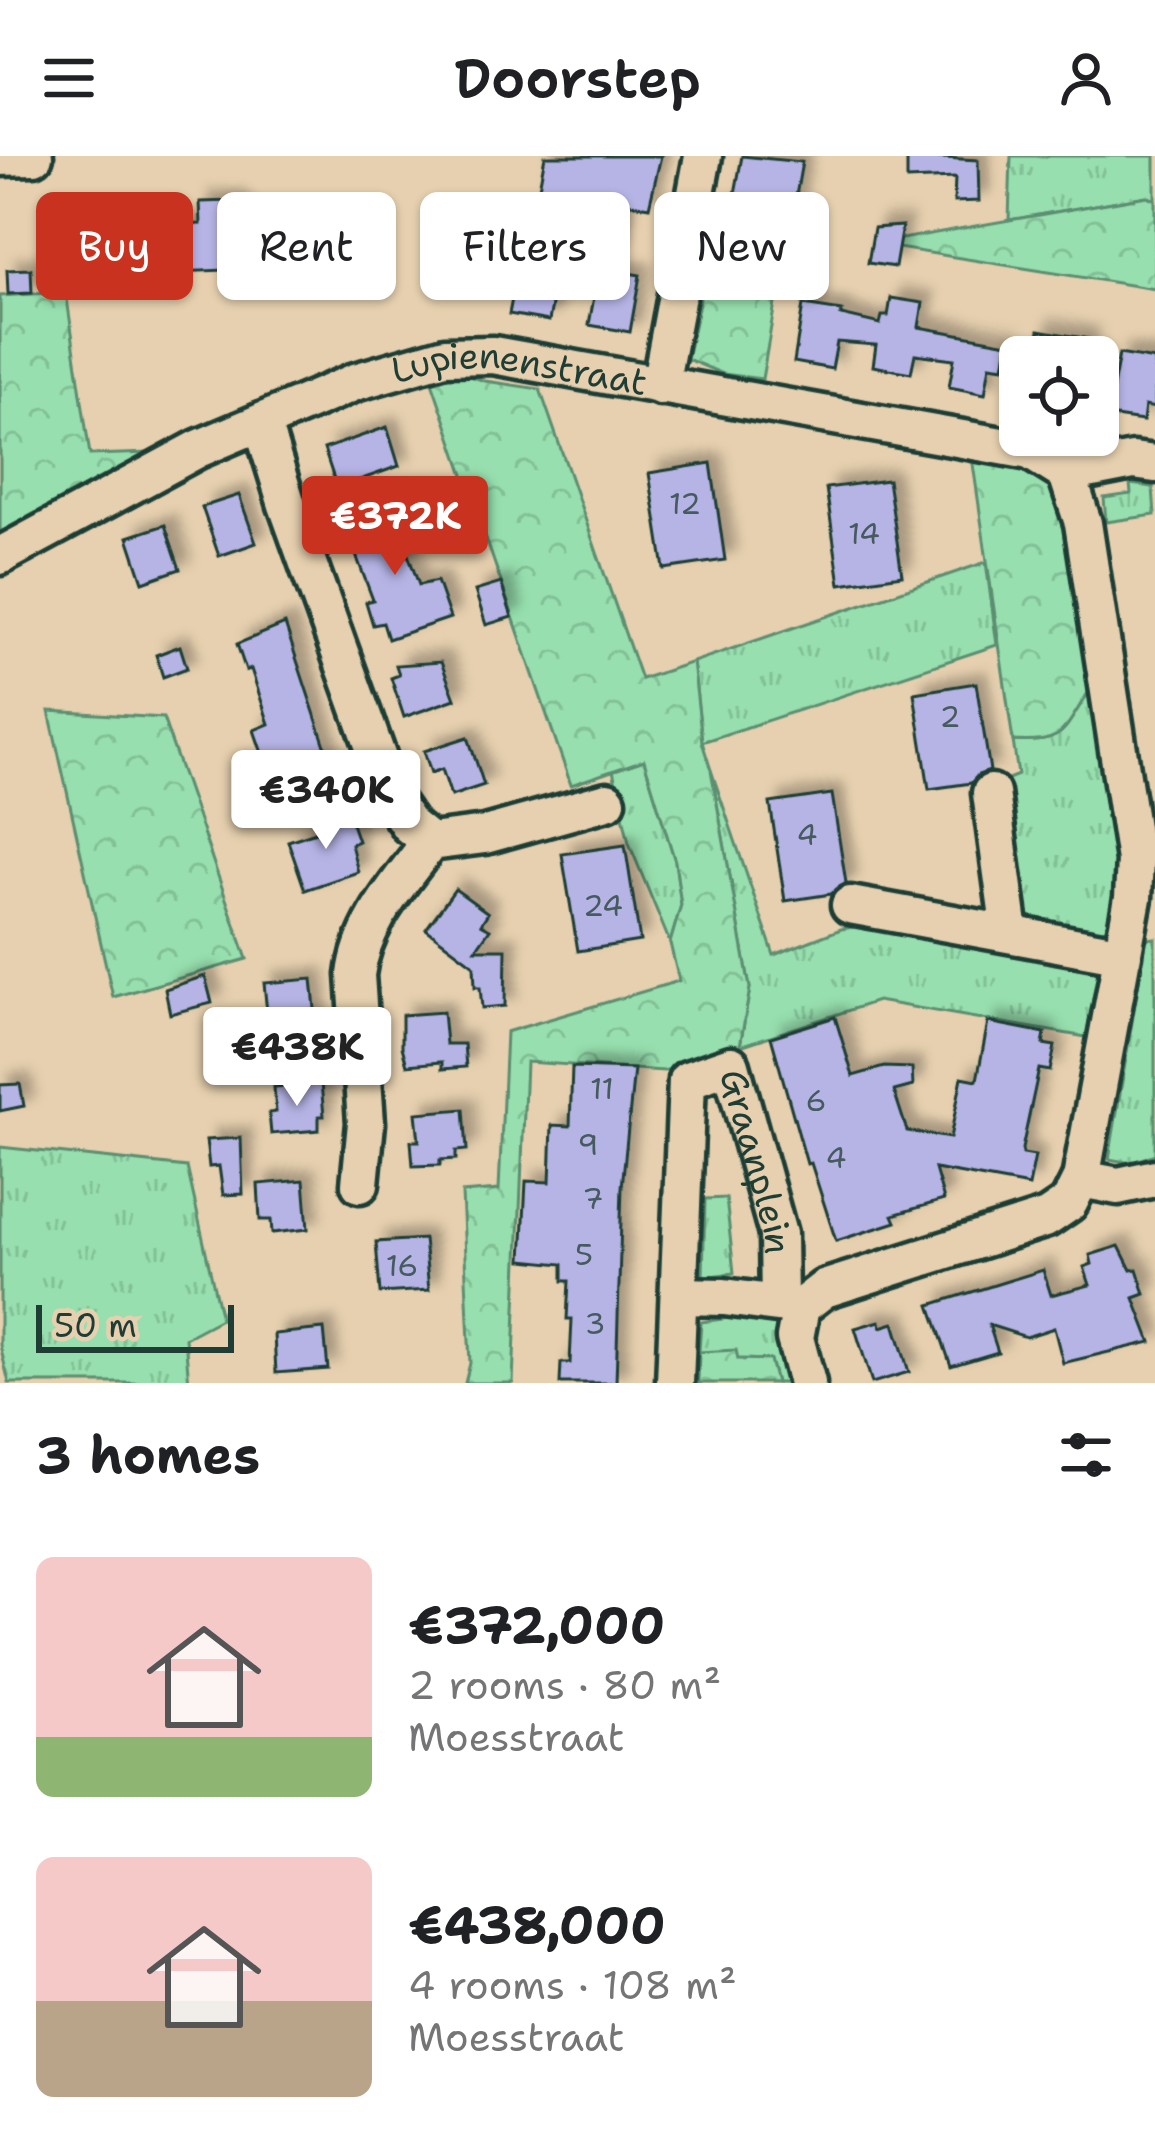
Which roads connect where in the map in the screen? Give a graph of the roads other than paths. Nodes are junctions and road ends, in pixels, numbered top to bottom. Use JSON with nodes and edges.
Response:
{"nodes":[{"id":1,"x":34,"y":156,"type":"edge"},
{"id":2,"x":703,"y":156,"type":"edge"},
{"id":3,"x":0,"y":158,"type":"edge"},
{"id":4,"x":660,"y":386,"type":"junction"},
{"id":5,"x":262,"y":424,"type":"junction"},
{"id":6,"x":1155,"y":464,"type":"edge"},
{"id":7,"x":1067,"y":474,"type":"junction"},
{"id":8,"x":0,"y":556,"type":"edge"},
{"id":9,"x":991,"y":794,"type":"dead end"},
{"id":10,"x":607,"y":801,"type":"dead end"},
{"id":11,"x":430,"y":842,"type":"junction"},
{"id":12,"x":850,"y":905,"type":"dead end"},
{"id":13,"x":1010,"y":933,"type":"junction"},
{"id":14,"x":1123,"y":955,"type":"junction"},
{"id":15,"x":1155,"y":1178,"type":"edge"},
{"id":16,"x":1081,"y":1179,"type":"junction"},
{"id":17,"x":360,"y":1184,"type":"dead end"},
{"id":18,"x":679,"y":1297,"type":"junction"},
{"id":19,"x":790,"y":1305,"type":"junction"},
{"id":20,"x":675,"y":1383,"type":"edge"},
{"id":21,"x":807,"y":1383,"type":"edge"}],
"edges":[{"from":1,"to":3,"type":"street"},
{"from":2,"to":4,"type":"street"},
{"from":4,"to":5,"type":"street","name":"Lupienenstraat"},
{"from":4,"to":7,"type":"street","name":"Lupienenstraat"},
{"from":5,"to":8,"type":"street","name":"Lupienenstraat"},
{"from":5,"to":11,"type":"street"},
{"from":6,"to":7,"type":"street"},
{"from":7,"to":14,"type":"street"},
{"from":9,"to":13,"type":"street"},
{"from":10,"to":11,"type":"street"},
{"from":11,"to":17,"type":"street"},
{"from":12,"to":13,"type":"street"},
{"from":13,"to":14,"type":"street"},
{"from":14,"to":16,"type":"street"},
{"from":15,"to":16,"type":"street"},
{"from":16,"to":19,"type":"street"},
{"from":18,"to":19,"type":"street","name":"Graanplein"},
{"from":18,"to":19,"type":"street","name":"Graanplein"},
{"from":18,"to":20,"type":"street","name":"Graanplein"},
{"from":19,"to":21,"type":"street"}]}
